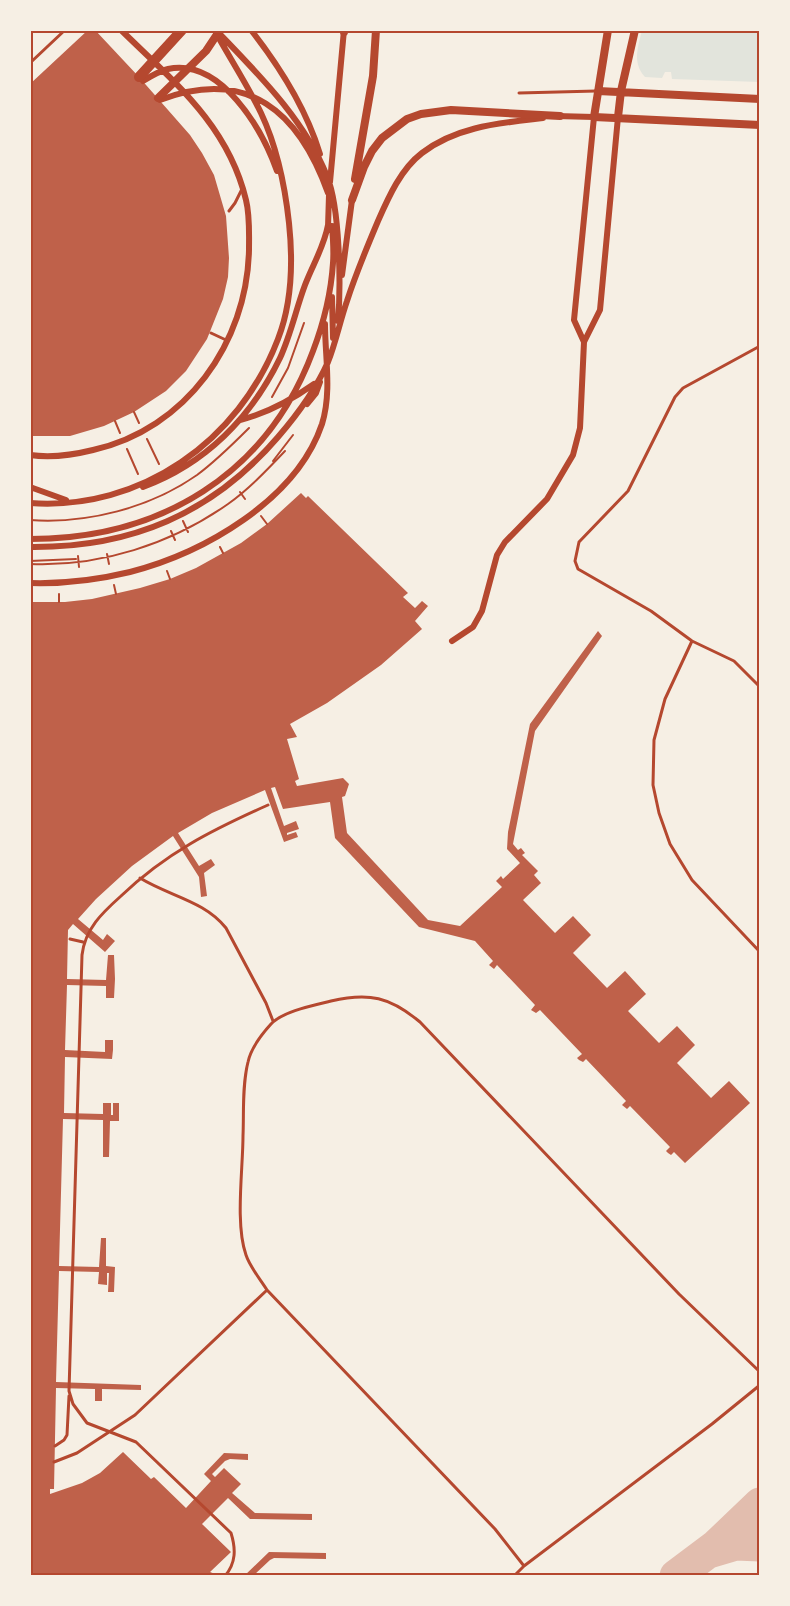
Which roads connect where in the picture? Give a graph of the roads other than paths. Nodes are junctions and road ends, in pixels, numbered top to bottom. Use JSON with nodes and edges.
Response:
{"nodes":[{"id":1,"x":65,"y":30,"type":"edge"},
{"id":2,"x":121,"y":30,"type":"edge"},
{"id":3,"x":182,"y":30,"type":"edge"},
{"id":4,"x":217,"y":30,"type":"edge"},
{"id":5,"x":250,"y":30,"type":"edge"},
{"id":6,"x":344,"y":30,"type":"edge"},
{"id":7,"x":376,"y":30,"type":"edge"},
{"id":8,"x":608,"y":30,"type":"edge"},
{"id":9,"x":635,"y":30,"type":"edge"},
{"id":10,"x":30,"y":63,"type":"edge"},
{"id":11,"x":141,"y":79,"type":"joint"},
{"id":12,"x":598,"y":91,"type":"junction"},
{"id":13,"x":621,"y":91,"type":"junction"},
{"id":14,"x":519,"y":93,"type":"dead end"},
{"id":15,"x":159,"y":99,"type":"joint"},
{"id":16,"x":760,"y":99,"type":"edge"},
{"id":17,"x":560,"y":116,"type":"junction"},
{"id":18,"x":594,"y":117,"type":"junction"},
{"id":19,"x":618,"y":117,"type":"junction"},
{"id":20,"x":760,"y":125,"type":"edge"},
{"id":21,"x":242,"y":189,"type":"junction"},
{"id":22,"x":329,"y":196,"type":"junction"},
{"id":23,"x":286,"y":200,"type":"junction"},
{"id":24,"x":352,"y":200,"type":"junction"},
{"id":25,"x":229,"y":211,"type":"dead end"},
{"id":26,"x":328,"y":225,"type":"junction"},
{"id":27,"x":340,"y":299,"type":"junction"},
{"id":28,"x":325,"y":319,"type":"junction"},
{"id":29,"x":211,"y":333,"type":"dead end"},
{"id":30,"x":228,"y":341,"type":"junction"},
{"id":31,"x":584,"y":342,"type":"junction"},
{"id":32,"x":333,"y":343,"type":"junction"},
{"id":33,"x":760,"y":346,"type":"edge"},
{"id":34,"x":317,"y":382,"type":"junction"},
{"id":35,"x":239,"y":420,"type":"junction"},
{"id":36,"x":30,"y":455,"type":"edge"},
{"id":37,"x":30,"y":487,"type":"edge"},
{"id":38,"x":83,"y":504,"type":"junction"},
{"id":39,"x":30,"y":505,"type":"edge"},
{"id":40,"x":30,"y":539,"type":"edge"},
{"id":41,"x":30,"y":548,"type":"edge"},
{"id":42,"x":30,"y":583,"type":"edge"},
{"id":43,"x":452,"y":641,"type":"dead end"},
{"id":44,"x":692,"y":641,"type":"junction"},
{"id":45,"x":760,"y":687,"type":"edge"},
{"id":46,"x":268,"y":805,"type":"dead end"},
{"id":47,"x":140,"y":878,"type":"junction"},
{"id":48,"x":70,"y":939,"type":"dead end"},
{"id":49,"x":84,"y":942,"type":"junction"},
{"id":50,"x":760,"y":952,"type":"edge"},
{"id":51,"x":273,"y":1022,"type":"junction"},
{"id":52,"x":267,"y":1290,"type":"junction"},
{"id":53,"x":760,"y":1372,"type":"edge"},
{"id":54,"x":760,"y":1385,"type":"edge"},
{"id":55,"x":69,"y":1391,"type":"junction"},
{"id":56,"x":109,"y":1431,"type":"junction"},
{"id":57,"x":55,"y":1446,"type":"dead end"},
{"id":58,"x":54,"y":1462,"type":"dead end"},
{"id":59,"x":524,"y":1566,"type":"junction"},
{"id":60,"x":225,"y":1576,"type":"edge"},
{"id":61,"x":514,"y":1576,"type":"edge"}],
"edges":[{"from":1,"to":10,"type":"lane"},
{"from":2,"to":21,"type":"street"},
{"from":3,"to":11,"type":"highway"},
{"from":4,"to":15,"type":"street"},
{"from":4,"to":23,"type":"street"},
{"from":4,"to":27,"type":"street"},
{"from":5,"to":22,"type":"street"},
{"from":6,"to":26,"type":"street"},
{"from":7,"to":24,"type":"street"},
{"from":8,"to":12,"type":"street"},
{"from":9,"to":13,"type":"street"},
{"from":11,"to":23,"type":"street"},
{"from":12,"to":13,"type":"street"},
{"from":12,"to":14,"type":"lane"},
{"from":12,"to":18,"type":"street"},
{"from":13,"to":16,"type":"street"},
{"from":13,"to":19,"type":"street"},
{"from":15,"to":22,"type":"street"},
{"from":17,"to":18,"type":"street"},
{"from":17,"to":24,"type":"street"},
{"from":17,"to":32,"type":"street"},
{"from":18,"to":19,"type":"street"},
{"from":18,"to":31,"type":"street"},
{"from":19,"to":20,"type":"street"},
{"from":19,"to":31,"type":"street"},
{"from":21,"to":25,"type":"lane"},
{"from":21,"to":30,"type":"street"},
{"from":22,"to":28,"type":"street"},
{"from":23,"to":39,"type":"street"},
{"from":24,"to":27,"type":"street"},
{"from":26,"to":32,"type":"street"},
{"from":26,"to":35,"type":"street"},
{"from":27,"to":41,"type":"street"},
{"from":28,"to":40,"type":"street"},
{"from":28,"to":42,"type":"street"},
{"from":29,"to":30,"type":"lane"},
{"from":30,"to":36,"type":"street"},
{"from":31,"to":43,"type":"street"},
{"from":32,"to":34,"type":"street"},
{"from":33,"to":44,"type":"lane"},
{"from":34,"to":35,"type":"street"},
{"from":34,"to":41,"type":"street"},
{"from":35,"to":38,"type":"street"},
{"from":37,"to":38,"type":"street"},
{"from":38,"to":39,"type":"street"},
{"from":44,"to":45,"type":"lane"},
{"from":44,"to":50,"type":"lane"},
{"from":46,"to":47,"type":"lane"},
{"from":47,"to":49,"type":"lane"},
{"from":47,"to":51,"type":"lane"},
{"from":48,"to":49,"type":"lane"},
{"from":49,"to":55,"type":"lane"},
{"from":51,"to":52,"type":"lane"},
{"from":51,"to":53,"type":"lane"},
{"from":52,"to":56,"type":"lane"},
{"from":52,"to":59,"type":"lane"},
{"from":54,"to":59,"type":"lane"},
{"from":55,"to":56,"type":"lane"},
{"from":55,"to":57,"type":"lane"},
{"from":56,"to":58,"type":"lane"},
{"from":56,"to":60,"type":"lane"},
{"from":59,"to":61,"type":"lane"}]}
